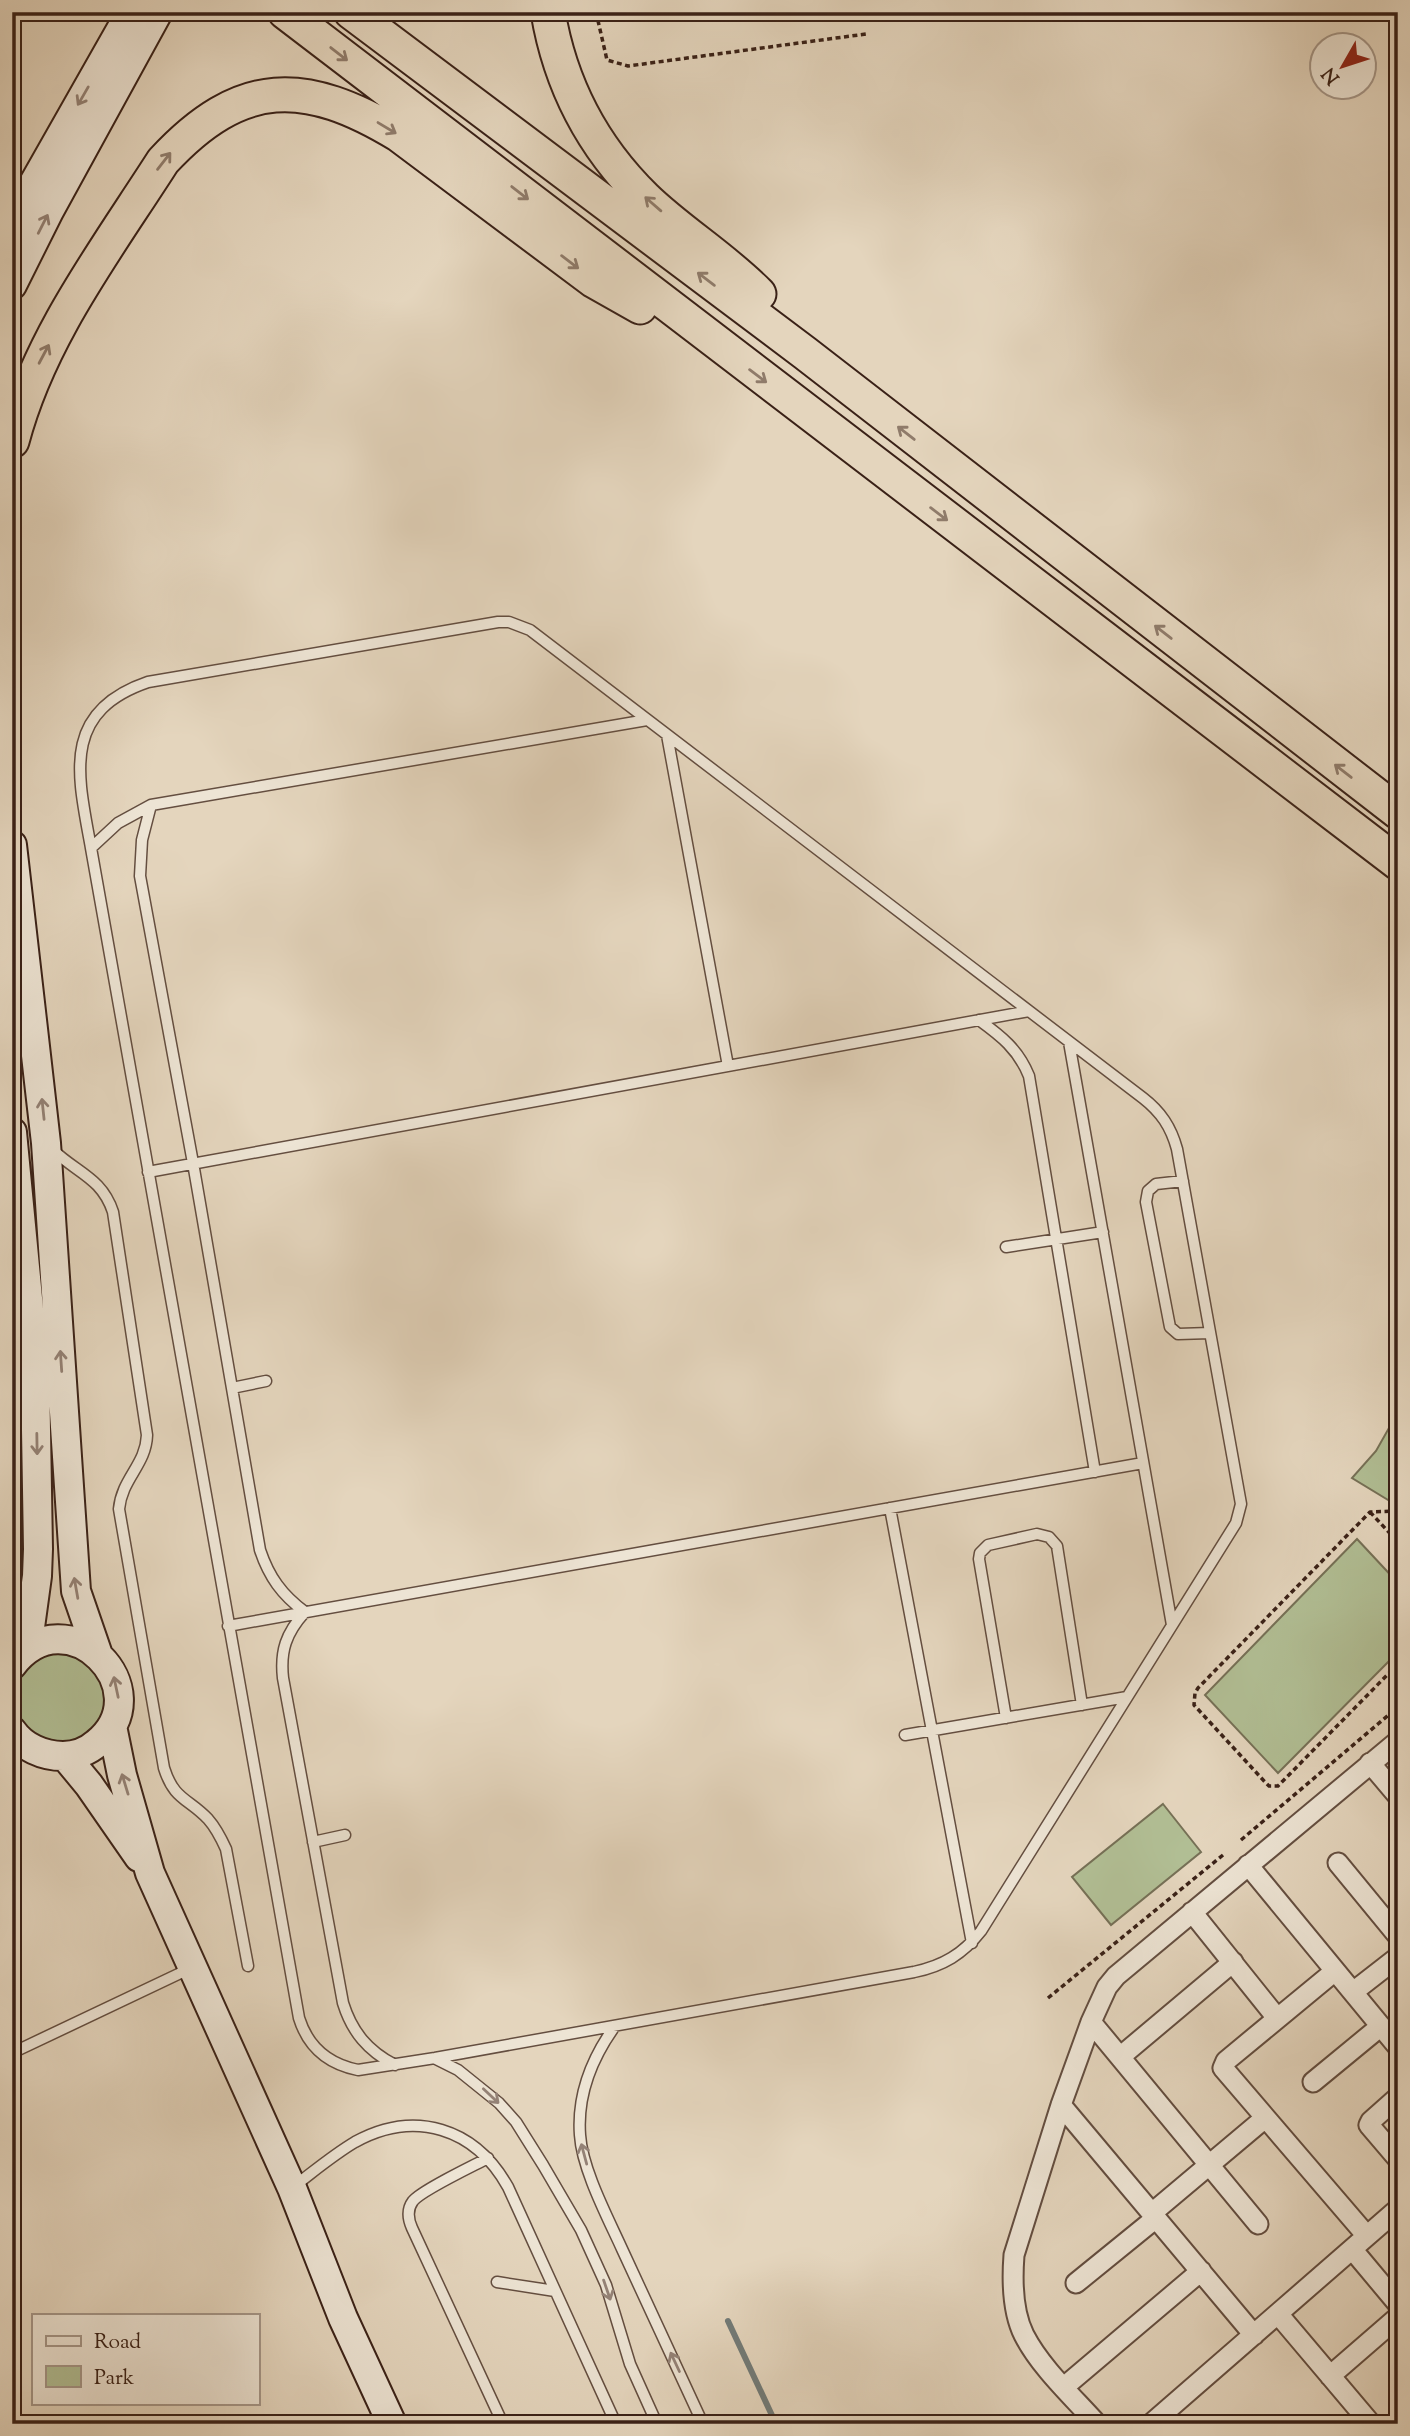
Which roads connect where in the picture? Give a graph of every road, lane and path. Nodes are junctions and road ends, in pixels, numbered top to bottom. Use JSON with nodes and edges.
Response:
{"nodes":[{"id":1,"x":158,"y":12,"type":"edge"},
{"id":2,"x":285,"y":12,"type":"edge"},
{"id":3,"x":351,"y":12,"type":"edge"},
{"id":4,"x":548,"y":12,"type":"edge"},
{"id":5,"x":596,"y":12,"type":"edge"},
{"id":6,"x":129,"y":32,"type":"edge"},
{"id":7,"x":866,"y":34,"type":"dead end"},
{"id":8,"x":12,"y":226,"type":"edge"},
{"id":9,"x":12,"y":285,"type":"edge"},
{"id":10,"x":716,"y":344,"type":"junction"},
{"id":11,"x":805,"y":354,"type":"junction"},
{"id":12,"x":12,"y":441,"type":"edge"},
{"id":13,"x":647,"y":720,"type":"junction"},
{"id":14,"x":667,"y":735,"type":"junction"},
{"id":15,"x":151,"y":805,"type":"junction"},
{"id":16,"x":1398,"y":812,"type":"edge"},
{"id":17,"x":12,"y":845,"type":"edge"},
{"id":18,"x":91,"y":848,"type":"junction"},
{"id":19,"x":1398,"y":863,"type":"edge"},
{"id":20,"x":1029,"y":1011,"type":"junction"},
{"id":21,"x":979,"y":1020,"type":"junction"},
{"id":22,"x":1069,"y":1042,"type":"junction"},
{"id":23,"x":728,"y":1066,"type":"junction"},
{"id":24,"x":12,"y":1132,"type":"edge"},
{"id":25,"x":46,"y":1143,"type":"junction"},
{"id":26,"x":193,"y":1163,"type":"junction"},
{"id":27,"x":148,"y":1172,"type":"junction"},
{"id":28,"x":1183,"y":1181,"type":"junction"},
{"id":29,"x":1103,"y":1232,"type":"junction"},
{"id":30,"x":1056,"y":1239,"type":"junction"},
{"id":31,"x":1006,"y":1247,"type":"dead end"},
{"id":32,"x":1210,"y":1333,"type":"junction"},
{"id":33,"x":19,"y":1369,"type":"edge"},
{"id":34,"x":265,"y":1381,"type":"dead end"},
{"id":35,"x":232,"y":1388,"type":"junction"},
{"id":36,"x":1143,"y":1463,"type":"junction"},
{"id":37,"x":1095,"y":1472,"type":"junction"},
{"id":38,"x":890,"y":1508,"type":"junction"},
{"id":39,"x":1398,"y":1511,"type":"edge"},
{"id":40,"x":1370,"y":1512,"type":"junction"},
{"id":41,"x":1398,"y":1542,"type":"edge"},
{"id":42,"x":305,"y":1612,"type":"junction"},
{"id":43,"x":1172,"y":1625,"type":"junction"},
{"id":44,"x":228,"y":1626,"type":"junction"},
{"id":45,"x":97,"y":1652,"type":"junction"},
{"id":46,"x":20,"y":1657,"type":"edge"},
{"id":47,"x":1398,"y":1664,"type":"edge"},
{"id":48,"x":1127,"y":1697,"type":"junction"},
{"id":49,"x":1082,"y":1705,"type":"junction"},
{"id":50,"x":1398,"y":1707,"type":"edge"},
{"id":51,"x":1006,"y":1718,"type":"junction"},
{"id":52,"x":112,"y":1726,"type":"junction"},
{"id":53,"x":12,"y":1731,"type":"edge"},
{"id":54,"x":932,"y":1731,"type":"junction"},
{"id":55,"x":905,"y":1735,"type":"dead end"},
{"id":56,"x":1398,"y":1741,"type":"edge"},
{"id":57,"x":65,"y":1756,"type":"junction"},
{"id":58,"x":1370,"y":1763,"type":"junction"},
{"id":59,"x":1398,"y":1796,"type":"edge"},
{"id":60,"x":345,"y":1835,"type":"dead end"},
{"id":61,"x":1241,"y":1840,"type":"dead end"},
{"id":62,"x":313,"y":1842,"type":"junction"},
{"id":63,"x":1223,"y":1855,"type":"dead end"},
{"id":64,"x":1338,"y":1863,"type":"dead end"},
{"id":65,"x":1248,"y":1865,"type":"junction"},
{"id":66,"x":150,"y":1873,"type":"junction"},
{"id":67,"x":1192,"y":1912,"type":"junction"},
{"id":68,"x":1398,"y":1936,"type":"edge"},
{"id":69,"x":972,"y":1943,"type":"junction"},
{"id":70,"x":1398,"y":1957,"type":"edge"},
{"id":71,"x":1233,"y":1962,"type":"junction"},
{"id":72,"x":248,"y":1966,"type":"dead end"},
{"id":73,"x":193,"y":1967,"type":"junction"},
{"id":74,"x":1335,"y":1971,"type":"junction"},
{"id":75,"x":1353,"y":1992,"type":"junction"},
{"id":76,"x":1048,"y":1998,"type":"dead end"},
{"id":77,"x":1277,"y":2018,"type":"junction"},
{"id":78,"x":1091,"y":2022,"type":"junction"},
{"id":79,"x":615,"y":2026,"type":"junction"},
{"id":80,"x":1381,"y":2026,"type":"junction"},
{"id":81,"x":1398,"y":2047,"type":"edge"},
{"id":82,"x":12,"y":2053,"type":"edge"},
{"id":83,"x":1120,"y":2057,"type":"junction"},
{"id":84,"x":435,"y":2058,"type":"junction"},
{"id":85,"x":395,"y":2065,"type":"junction"},
{"id":86,"x":1313,"y":2082,"type":"dead end"},
{"id":87,"x":1398,"y":2097,"type":"edge"},
{"id":88,"x":1061,"y":2105,"type":"junction"},
{"id":89,"x":1265,"y":2118,"type":"junction"},
{"id":90,"x":488,"y":2158,"type":"junction"},
{"id":91,"x":1398,"y":2159,"type":"edge"},
{"id":92,"x":1209,"y":2166,"type":"junction"},
{"id":93,"x":292,"y":2188,"type":"junction"},
{"id":94,"x":1398,"y":2209,"type":"edge"},
{"id":95,"x":1154,"y":2216,"type":"junction"},
{"id":96,"x":1258,"y":2224,"type":"dead end"},
{"id":97,"x":1367,"y":2236,"type":"junction"},
{"id":98,"x":1352,"y":2249,"type":"junction"},
{"id":99,"x":1201,"y":2271,"type":"junction"},
{"id":100,"x":497,"y":2282,"type":"dead end"},
{"id":101,"x":1076,"y":2283,"type":"dead end"},
{"id":102,"x":555,"y":2291,"type":"junction"},
{"id":103,"x":1398,"y":2304,"type":"edge"},
{"id":104,"x":1278,"y":2314,"type":"junction"},
{"id":105,"x":1398,"y":2317,"type":"edge"},
{"id":106,"x":1254,"y":2335,"type":"junction"},
{"id":107,"x":1330,"y":2376,"type":"junction"},
{"id":108,"x":1064,"y":2387,"type":"junction"},
{"id":109,"x":391,"y":2424,"type":"edge"},
{"id":110,"x":503,"y":2424,"type":"edge"},
{"id":111,"x":617,"y":2424,"type":"edge"},
{"id":112,"x":657,"y":2424,"type":"edge"},
{"id":113,"x":703,"y":2424,"type":"edge"},
{"id":114,"x":1097,"y":2424,"type":"edge"},
{"id":115,"x":1152,"y":2424,"type":"edge"},
{"id":116,"x":1371,"y":2424,"type":"edge"}],
"edges":[{"from":1,"to":6,"type":"main road"},
{"from":2,"to":10,"type":"highway","one_way":true},
{"from":11,"to":3,"type":"highway","one_way":true},
{"from":11,"to":4,"type":"highway","one_way":true},
{"from":5,"to":7,"type":"path"},
{"from":6,"to":8,"type":"main road","one_way":true},
{"from":9,"to":6,"type":"main road","one_way":true},
{"from":12,"to":10,"type":"highway","one_way":true},
{"from":10,"to":19,"type":"highway","one_way":true},
{"from":16,"to":11,"type":"highway","one_way":true},
{"from":13,"to":14,"type":"lane"},
{"from":13,"to":15,"type":"lane"},
{"from":13,"to":18,"type":"lane"},
{"from":14,"to":20,"type":"lane"},
{"from":14,"to":23,"type":"lane"},
{"from":15,"to":18,"type":"lane"},
{"from":15,"to":26,"type":"lane"},
{"from":25,"to":17,"type":"main road","one_way":true},
{"from":18,"to":27,"type":"lane"},
{"from":20,"to":21,"type":"lane"},
{"from":20,"to":22,"type":"lane"},
{"from":21,"to":23,"type":"lane"},
{"from":21,"to":30,"type":"lane"},
{"from":22,"to":28,"type":"lane"},
{"from":22,"to":29,"type":"lane"},
{"from":23,"to":26,"type":"lane"},
{"from":24,"to":33,"type":"main road"},
{"from":45,"to":25,"type":"main road","one_way":true},
{"from":25,"to":72,"type":"lane"},
{"from":26,"to":27,"type":"lane"},
{"from":26,"to":35,"type":"lane"},
{"from":27,"to":44,"type":"lane"},
{"from":28,"to":32,"type":"lane"},
{"from":28,"to":32,"type":"lane"},
{"from":29,"to":30,"type":"lane"},
{"from":29,"to":36,"type":"lane"},
{"from":30,"to":31,"type":"lane"},
{"from":30,"to":37,"type":"lane"},
{"from":32,"to":43,"type":"lane"},
{"from":33,"to":46,"type":"main road","one_way":true},
{"from":34,"to":35,"type":"lane"},
{"from":35,"to":42,"type":"lane"},
{"from":36,"to":37,"type":"lane"},
{"from":36,"to":43,"type":"lane"},
{"from":37,"to":38,"type":"lane"},
{"from":38,"to":42,"type":"lane"},
{"from":38,"to":54,"type":"lane"},
{"from":39,"to":40,"type":"path"},
{"from":40,"to":41,"type":"path"},
{"from":40,"to":47,"type":"path"},
{"from":42,"to":44,"type":"lane"},
{"from":42,"to":62,"type":"lane"},
{"from":43,"to":48,"type":"lane"},
{"from":44,"to":85,"type":"lane"},
{"from":45,"to":46,"type":"main road"},
{"from":52,"to":45,"type":"main road","one_way":true},
{"from":48,"to":49,"type":"lane"},
{"from":48,"to":69,"type":"lane"},
{"from":49,"to":51,"type":"lane"},
{"from":49,"to":51,"type":"lane"},
{"from":50,"to":61,"type":"path"},
{"from":51,"to":54,"type":"lane"},
{"from":52,"to":57,"type":"main road"},
{"from":66,"to":52,"type":"main road","one_way":true},
{"from":53,"to":57,"type":"main road"},
{"from":54,"to":55,"type":"lane"},
{"from":54,"to":69,"type":"lane"},
{"from":56,"to":58,"type":"street"},
{"from":57,"to":66,"type":"main road"},
{"from":58,"to":59,"type":"street"},
{"from":58,"to":65,"type":"street"},
{"from":60,"to":62,"type":"lane"},
{"from":62,"to":85,"type":"lane"},
{"from":63,"to":76,"type":"path"},
{"from":64,"to":68,"type":"street"},
{"from":65,"to":67,"type":"street"},
{"from":65,"to":74,"type":"street"},
{"from":66,"to":73,"type":"main road"},
{"from":67,"to":71,"type":"street"},
{"from":67,"to":78,"type":"street"},
{"from":69,"to":79,"type":"lane"},
{"from":70,"to":75,"type":"street"},
{"from":71,"to":77,"type":"street"},
{"from":71,"to":83,"type":"street"},
{"from":73,"to":82,"type":"lane"},
{"from":73,"to":93,"type":"main road"},
{"from":74,"to":75,"type":"street"},
{"from":74,"to":77,"type":"street"},
{"from":75,"to":80,"type":"street"},
{"from":77,"to":89,"type":"street"},
{"from":78,"to":83,"type":"street"},
{"from":78,"to":88,"type":"street"},
{"from":79,"to":84,"type":"lane"},
{"from":113,"to":79,"type":"lane","one_way":true},
{"from":80,"to":81,"type":"street"},
{"from":80,"to":86,"type":"street"},
{"from":83,"to":92,"type":"street"},
{"from":84,"to":85,"type":"lane"},
{"from":84,"to":112,"type":"lane","one_way":true},
{"from":87,"to":91,"type":"street"},
{"from":88,"to":95,"type":"street"},
{"from":88,"to":108,"type":"street"},
{"from":89,"to":92,"type":"street"},
{"from":89,"to":97,"type":"street"},
{"from":90,"to":93,"type":"lane"},
{"from":90,"to":102,"type":"lane"},
{"from":90,"to":110,"type":"lane"},
{"from":92,"to":95,"type":"street"},
{"from":92,"to":96,"type":"street"},
{"from":93,"to":109,"type":"main road"},
{"from":94,"to":97,"type":"street"},
{"from":95,"to":99,"type":"street"},
{"from":95,"to":101,"type":"street"},
{"from":97,"to":98,"type":"street"},
{"from":98,"to":103,"type":"street"},
{"from":98,"to":104,"type":"street"},
{"from":99,"to":106,"type":"street"},
{"from":99,"to":108,"type":"street"},
{"from":100,"to":102,"type":"lane"},
{"from":102,"to":111,"type":"lane"},
{"from":104,"to":106,"type":"street"},
{"from":104,"to":107,"type":"street"},
{"from":105,"to":107,"type":"street"},
{"from":106,"to":115,"type":"street"},
{"from":107,"to":116,"type":"street"},
{"from":108,"to":114,"type":"street"}]}
